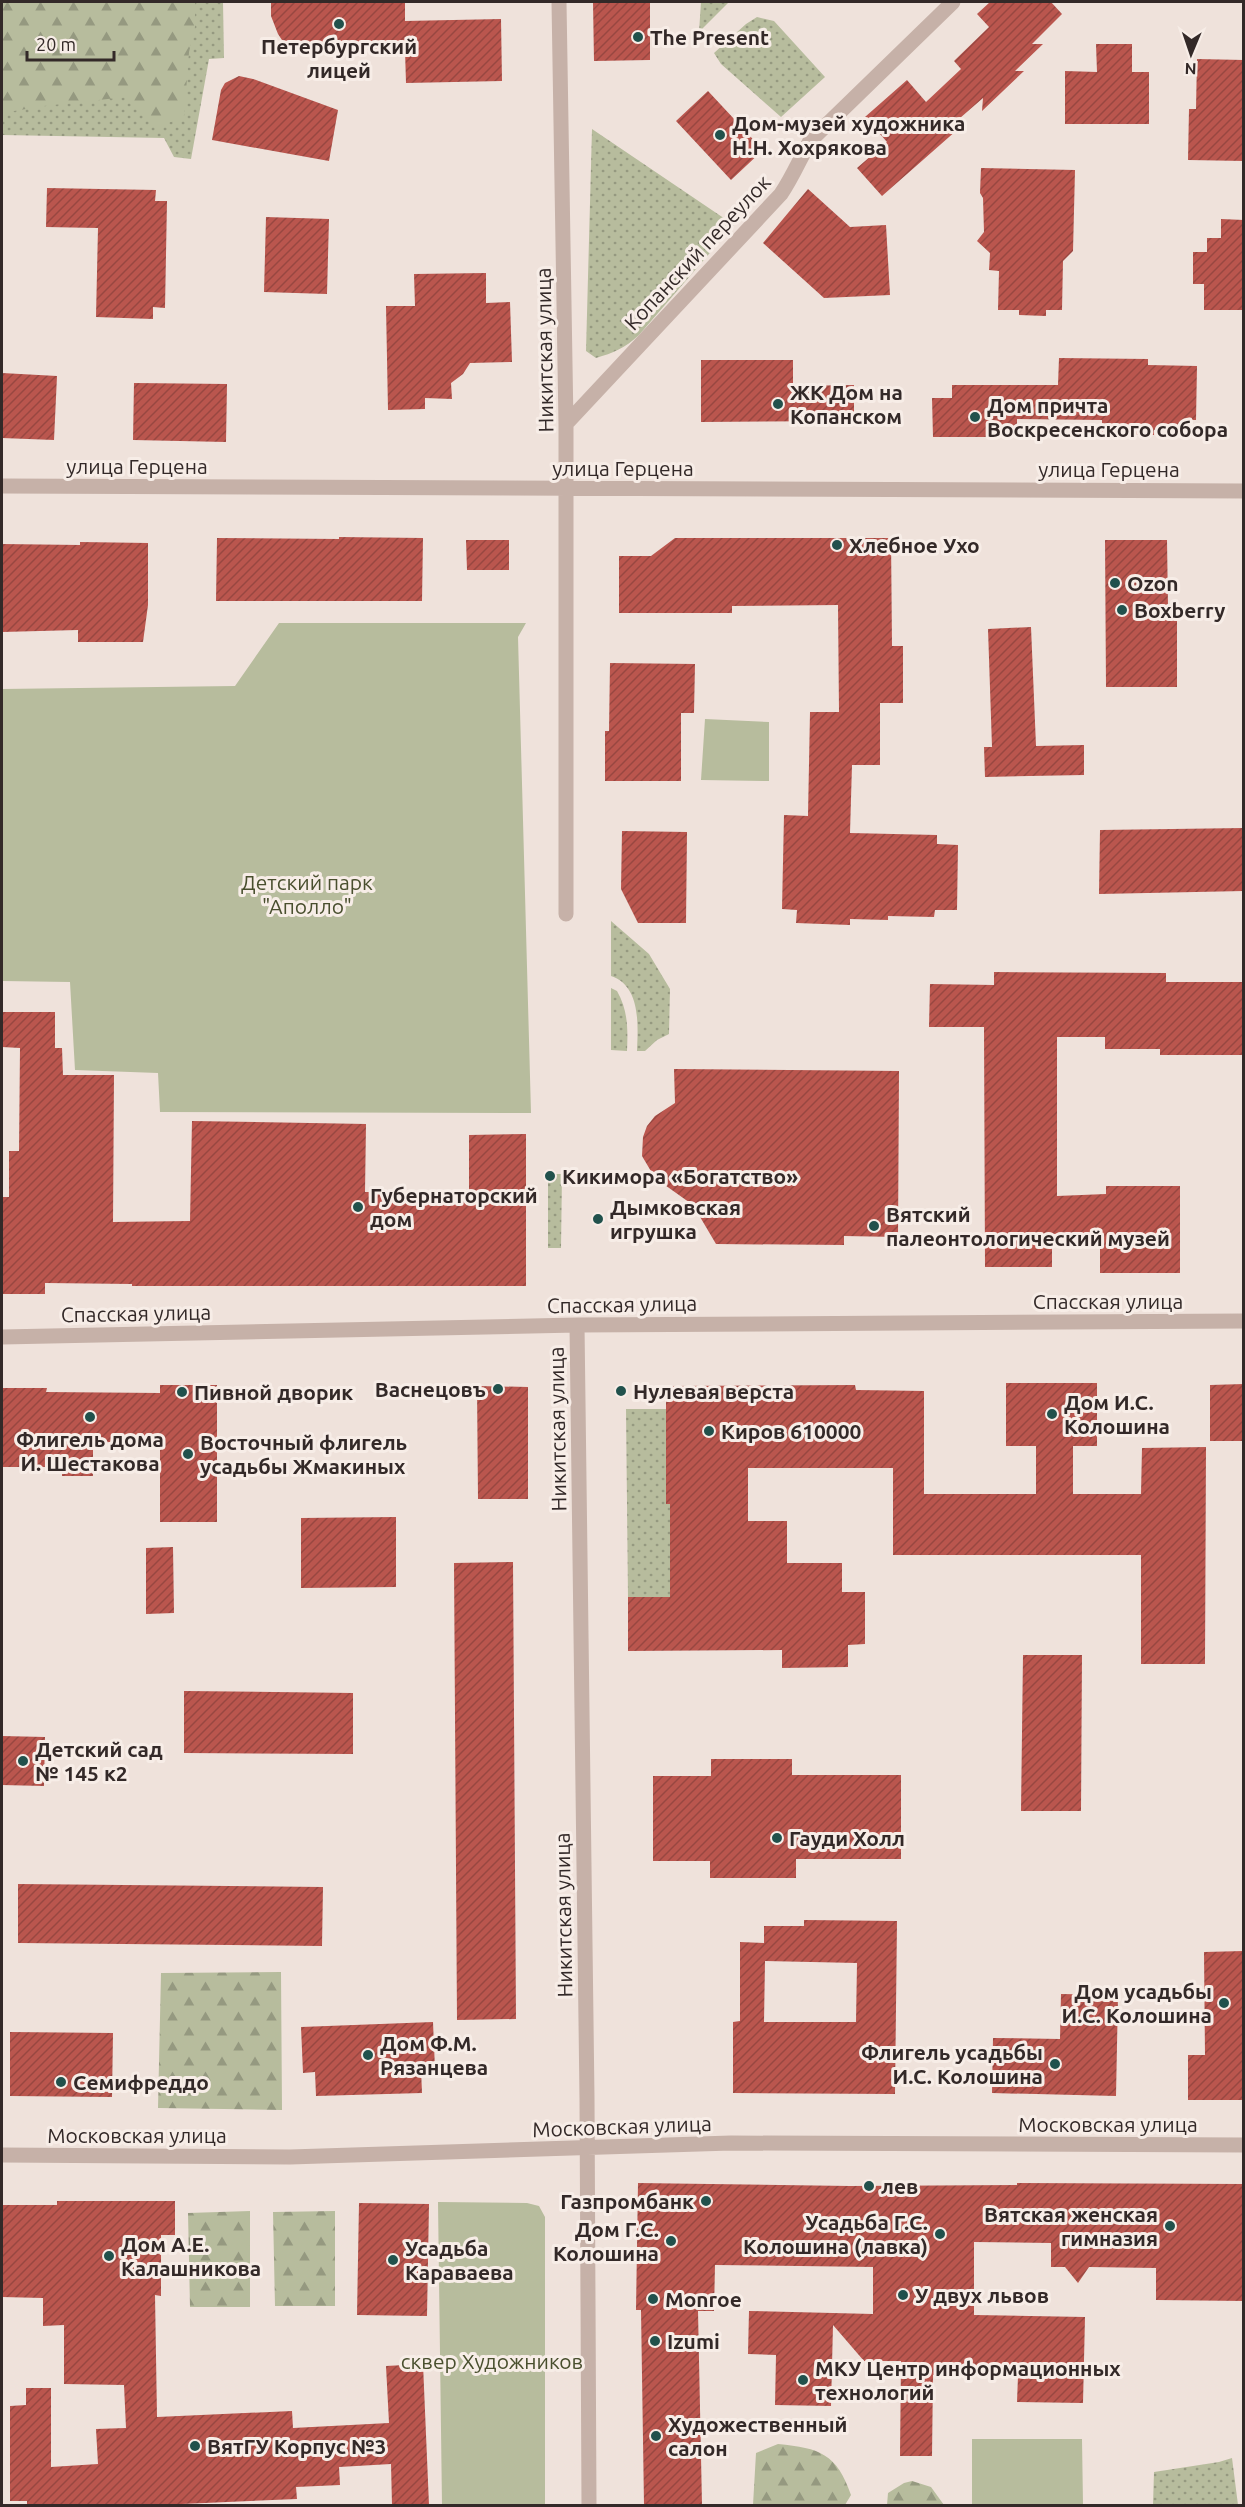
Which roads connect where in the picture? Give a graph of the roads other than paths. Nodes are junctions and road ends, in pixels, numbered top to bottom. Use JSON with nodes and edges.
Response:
{"nodes":[{"id":1,"x":559,"y":2,"type":"edge"},
{"id":2,"x":953,"y":2,"type":"edge"},
{"id":3,"x":566,"y":424,"type":"junction"},
{"id":4,"x":2,"y":486,"type":"edge"},
{"id":5,"x":566,"y":489,"type":"junction"},
{"id":6,"x":1244,"y":491,"type":"edge"},
{"id":7,"x":566,"y":914,"type":"dead end"},
{"id":8,"x":1244,"y":1321,"type":"edge"},
{"id":9,"x":577,"y":1325,"type":"junction"},
{"id":10,"x":2,"y":1337,"type":"edge"},
{"id":11,"x":1244,"y":2145,"type":"edge"},
{"id":12,"x":586,"y":2147,"type":"junction"},
{"id":13,"x":2,"y":2156,"type":"edge"},
{"id":14,"x":589,"y":2505,"type":"edge"}],
"edges":[{"from":1,"to":3,"type":"street","name":"Никитская улица"},
{"from":2,"to":3,"type":"street","name":"Копанский переулок"},
{"from":3,"to":5,"type":"street","name":"Никитская улица"},
{"from":4,"to":5,"type":"street","name":"улица Герцена"},
{"from":5,"to":6,"type":"street","name":"улица Герцена"},
{"from":5,"to":7,"type":"street","name":"Никитская улица"},
{"from":8,"to":9,"type":"street","name":"Спасская улица"},
{"from":9,"to":10,"type":"street","name":"Спасская улица"},
{"from":9,"to":12,"type":"street","name":"Никитская улица"},
{"from":11,"to":12,"type":"street","name":"Московская улица"},
{"from":12,"to":13,"type":"street","name":"Московская улица"},
{"from":12,"to":14,"type":"street","name":"Никитская улица"}]}
